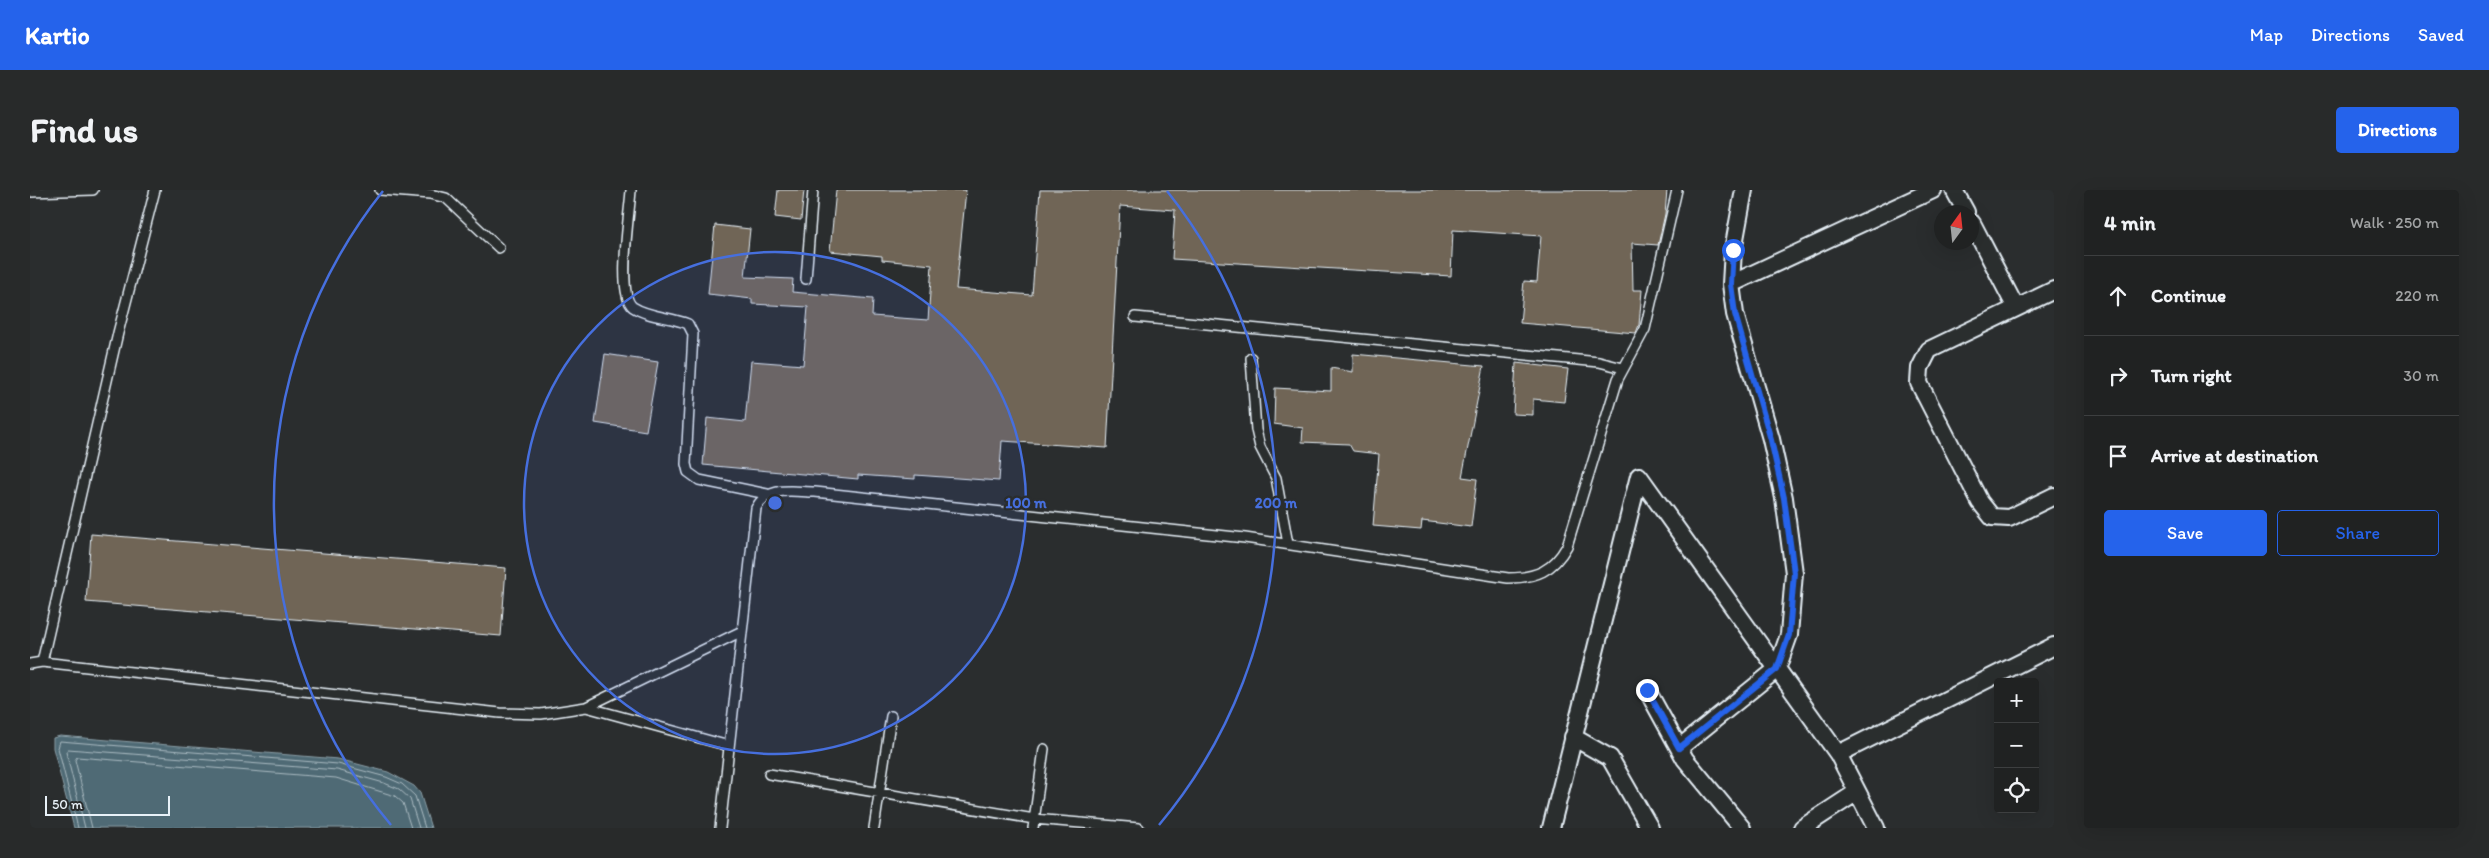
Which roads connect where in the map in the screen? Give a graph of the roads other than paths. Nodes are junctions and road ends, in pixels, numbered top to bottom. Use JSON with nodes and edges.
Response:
{"nodes":[{"id":1,"x":93,"y":190,"type":"edge"},
{"id":2,"x":155,"y":190,"type":"edge"},
{"id":3,"x":380,"y":190,"type":"edge"},
{"id":4,"x":631,"y":190,"type":"edge"},
{"id":5,"x":813,"y":190,"type":"edge"},
{"id":6,"x":1677,"y":190,"type":"edge"},
{"id":7,"x":1744,"y":190,"type":"edge"},
{"id":8,"x":1933,"y":190,"type":"edge"},
{"id":9,"x":1954,"y":190,"type":"edge"},
{"id":10,"x":30,"y":192,"type":"edge"},
{"id":11,"x":1962,"y":205,"type":"edge"},
{"id":12,"x":1979,"y":237,"type":"edge"},
{"id":13,"x":499,"y":248,"type":"dead end"},
{"id":14,"x":806,"y":279,"type":"dead end"},
{"id":15,"x":1731,"y":284,"type":"junction"},
{"id":16,"x":2054,"y":290,"type":"edge"},
{"id":17,"x":2016,"y":308,"type":"junction"},
{"id":18,"x":1135,"y":317,"type":"dead end"},
{"id":19,"x":1251,"y":358,"type":"dead end"},
{"id":20,"x":1623,"y":368,"type":"junction"},
{"id":21,"x":767,"y":494,"type":"junction"},
{"id":22,"x":2054,"y":496,"type":"edge"},
{"id":23,"x":1288,"y":544,"type":"junction"},
{"id":24,"x":740,"y":632,"type":"junction"},
{"id":25,"x":2054,"y":646,"type":"edge"},
{"id":26,"x":42,"y":662,"type":"junction"},
{"id":27,"x":30,"y":664,"type":"edge"},
{"id":28,"x":1777,"y":669,"type":"junction"},
{"id":29,"x":1647,"y":690,"type":"dead end"},
{"id":30,"x":586,"y":707,"type":"junction"},
{"id":31,"x":891,"y":716,"type":"dead end"},
{"id":32,"x":1573,"y":737,"type":"junction"},
{"id":33,"x":729,"y":746,"type":"junction"},
{"id":34,"x":1679,"y":748,"type":"junction"},
{"id":35,"x":1044,"y":749,"type":"dead end"},
{"id":36,"x":1838,"y":754,"type":"junction"},
{"id":37,"x":769,"y":774,"type":"dead end"},
{"id":38,"x":1858,"y":792,"type":"junction"},
{"id":39,"x":878,"y":794,"type":"junction"},
{"id":40,"x":1034,"y":824,"type":"edge"},
{"id":41,"x":720,"y":828,"type":"edge"},
{"id":42,"x":874,"y":828,"type":"edge"},
{"id":43,"x":1139,"y":828,"type":"edge"},
{"id":44,"x":1551,"y":828,"type":"edge"},
{"id":45,"x":1650,"y":828,"type":"edge"},
{"id":46,"x":1742,"y":828,"type":"edge"},
{"id":47,"x":1802,"y":828,"type":"edge"},
{"id":48,"x":1876,"y":828,"type":"edge"}],
"edges":[{"from":1,"to":10,"type":"lane"},
{"from":2,"to":26,"type":"lane"},
{"from":3,"to":13,"type":"lane"},
{"from":4,"to":21,"type":"lane"},
{"from":5,"to":14,"type":"lane"},
{"from":6,"to":20,"type":"lane"},
{"from":7,"to":15,"type":"street"},
{"from":8,"to":15,"type":"street"},
{"from":9,"to":11,"type":"street"},
{"from":12,"to":17,"type":"street"},
{"from":15,"to":28,"type":"street"},
{"from":16,"to":17,"type":"street"},
{"from":17,"to":22,"type":"street"},
{"from":18,"to":20,"type":"lane"},
{"from":19,"to":23,"type":"lane"},
{"from":20,"to":23,"type":"lane"},
{"from":21,"to":23,"type":"lane"},
{"from":21,"to":24,"type":"lane"},
{"from":24,"to":30,"type":"lane"},
{"from":24,"to":33,"type":"lane"},
{"from":25,"to":36,"type":"street"},
{"from":26,"to":27,"type":"lane"},
{"from":26,"to":30,"type":"lane"},
{"from":28,"to":32,"type":"street"},
{"from":28,"to":34,"type":"street"},
{"from":28,"to":36,"type":"street"},
{"from":29,"to":34,"type":"street"},
{"from":30,"to":33,"type":"lane"},
{"from":31,"to":39,"type":"lane"},
{"from":32,"to":44,"type":"street"},
{"from":32,"to":45,"type":"street"},
{"from":33,"to":41,"type":"lane"},
{"from":34,"to":46,"type":"street"},
{"from":35,"to":40,"type":"lane"},
{"from":36,"to":38,"type":"street"},
{"from":37,"to":39,"type":"lane"},
{"from":38,"to":47,"type":"street"},
{"from":38,"to":48,"type":"street"},
{"from":39,"to":40,"type":"lane"},
{"from":39,"to":42,"type":"lane"},
{"from":40,"to":43,"type":"lane"}]}
